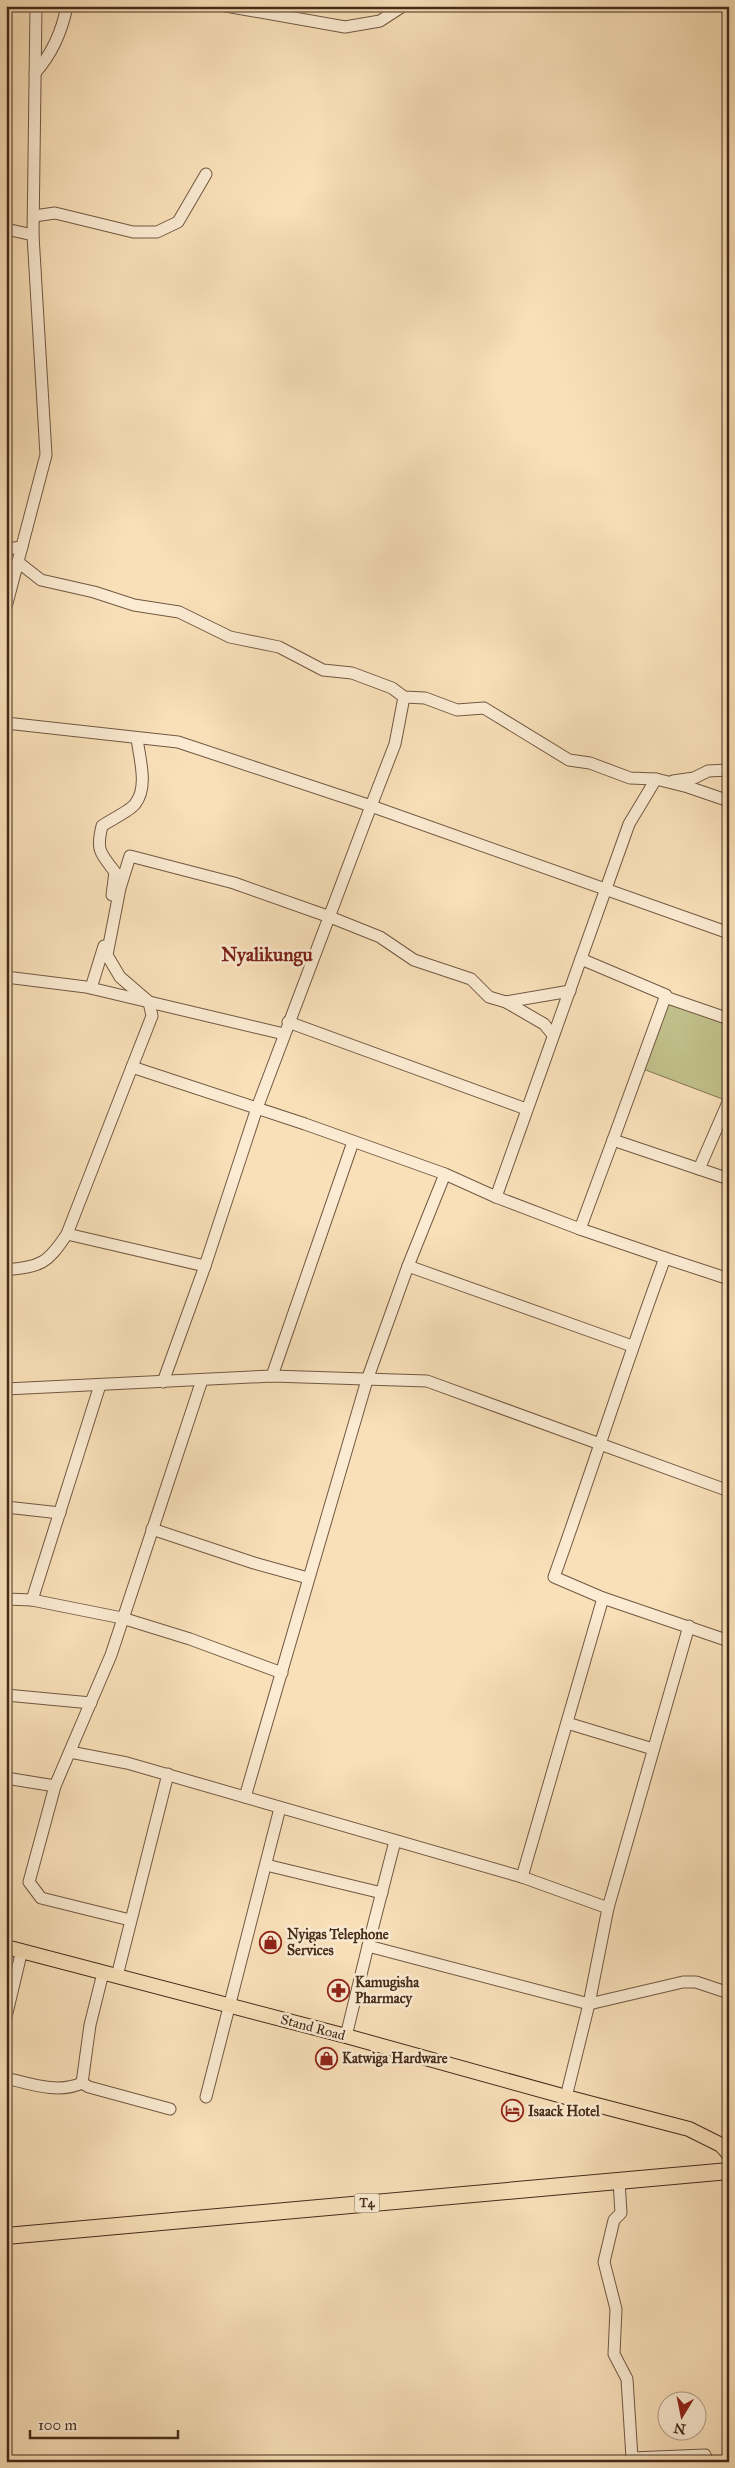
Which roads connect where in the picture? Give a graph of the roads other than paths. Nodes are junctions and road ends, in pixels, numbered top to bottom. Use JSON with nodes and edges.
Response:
{"nodes":[{"id":1,"x":36,"y":6,"type":"edge"},
{"id":2,"x":67,"y":6,"type":"edge"},
{"id":3,"x":226,"y":6,"type":"edge"},
{"id":4,"x":402,"y":6,"type":"edge"},
{"id":5,"x":35,"y":73,"type":"junction"},
{"id":6,"x":206,"y":174,"type":"dead end"},
{"id":7,"x":34,"y":216,"type":"junction"},
{"id":8,"x":6,"y":229,"type":"edge"},
{"id":9,"x":33,"y":235,"type":"junction"},
{"id":10,"x":22,"y":548,"type":"junction"},
{"id":11,"x":6,"y":549,"type":"edge"},
{"id":12,"x":18,"y":562,"type":"junction"},
{"id":13,"x":6,"y":607,"type":"edge"},
{"id":14,"x":404,"y":697,"type":"junction"},
{"id":15,"x":6,"y":723,"type":"edge"},
{"id":16,"x":137,"y":738,"type":"junction"},
{"id":17,"x":729,"y":770,"type":"edge"},
{"id":18,"x":661,"y":781,"type":"junction"},
{"id":19,"x":729,"y":801,"type":"edge"},
{"id":20,"x":371,"y":806,"type":"junction"},
{"id":21,"x":606,"y":889,"type":"junction"},
{"id":22,"x":330,"y":917,"type":"junction"},
{"id":23,"x":729,"y":934,"type":"edge"},
{"id":24,"x":582,"y":959,"type":"junction"},
{"id":25,"x":6,"y":977,"type":"edge"},
{"id":26,"x":91,"y":988,"type":"junction"},
{"id":27,"x":570,"y":991,"type":"junction"},
{"id":28,"x":665,"y":998,"type":"junction"},
{"id":29,"x":149,"y":1002,"type":"junction"},
{"id":30,"x":506,"y":1002,"type":"junction"},
{"id":31,"x":729,"y":1019,"type":"edge"},
{"id":32,"x":288,"y":1022,"type":"junction"},
{"id":33,"x":284,"y":1034,"type":"junction"},
{"id":34,"x":553,"y":1035,"type":"junction"},
{"id":35,"x":132,"y":1067,"type":"junction"},
{"id":36,"x":729,"y":1100,"type":"edge"},
{"id":37,"x":257,"y":1108,"type":"junction"},
{"id":38,"x":526,"y":1108,"type":"junction"},
{"id":39,"x":614,"y":1140,"type":"junction"},
{"id":40,"x":353,"y":1142,"type":"junction"},
{"id":41,"x":699,"y":1169,"type":"junction"},
{"id":42,"x":444,"y":1174,"type":"junction"},
{"id":43,"x":729,"y":1179,"type":"edge"},
{"id":44,"x":496,"y":1197,"type":"junction"},
{"id":45,"x":580,"y":1228,"type":"junction"},
{"id":46,"x":67,"y":1234,"type":"junction"},
{"id":47,"x":665,"y":1258,"type":"junction"},
{"id":48,"x":205,"y":1266,"type":"junction"},
{"id":49,"x":408,"y":1266,"type":"junction"},
{"id":50,"x":6,"y":1270,"type":"edge"},
{"id":51,"x":729,"y":1280,"type":"edge"},
{"id":52,"x":632,"y":1346,"type":"junction"},
{"id":53,"x":272,"y":1376,"type":"junction"},
{"id":54,"x":202,"y":1380,"type":"junction"},
{"id":55,"x":366,"y":1380,"type":"junction"},
{"id":56,"x":163,"y":1382,"type":"junction"},
{"id":57,"x":100,"y":1385,"type":"junction"},
{"id":58,"x":6,"y":1389,"type":"edge"},
{"id":59,"x":601,"y":1446,"type":"junction"},
{"id":60,"x":729,"y":1491,"type":"edge"},
{"id":61,"x":6,"y":1508,"type":"edge"},
{"id":62,"x":60,"y":1513,"type":"junction"},
{"id":63,"x":152,"y":1529,"type":"junction"},
{"id":64,"x":308,"y":1578,"type":"junction"},
{"id":65,"x":603,"y":1598,"type":"junction"},
{"id":66,"x":6,"y":1599,"type":"edge"},
{"id":67,"x":32,"y":1600,"type":"junction"},
{"id":68,"x":122,"y":1618,"type":"junction"},
{"id":69,"x":689,"y":1626,"type":"junction"},
{"id":70,"x":729,"y":1640,"type":"edge"},
{"id":71,"x":282,"y":1673,"type":"junction"},
{"id":72,"x":6,"y":1695,"type":"edge"},
{"id":73,"x":91,"y":1703,"type":"junction"},
{"id":74,"x":567,"y":1722,"type":"junction"},
{"id":75,"x":653,"y":1749,"type":"junction"},
{"id":76,"x":70,"y":1752,"type":"junction"},
{"id":77,"x":168,"y":1774,"type":"junction"},
{"id":78,"x":6,"y":1778,"type":"edge"},
{"id":79,"x":55,"y":1786,"type":"junction"},
{"id":80,"x":245,"y":1798,"type":"junction"},
{"id":81,"x":280,"y":1808,"type":"junction"},
{"id":82,"x":395,"y":1841,"type":"junction"},
{"id":83,"x":266,"y":1865,"type":"junction"},
{"id":84,"x":522,"y":1877,"type":"junction"},
{"id":85,"x":382,"y":1893,"type":"junction"},
{"id":86,"x":608,"y":1908,"type":"junction"},
{"id":87,"x":130,"y":1920,"type":"junction"},
{"id":88,"x":368,"y":1946,"type":"junction"},
{"id":89,"x":6,"y":1947,"type":"edge"},
{"id":90,"x":22,"y":1950,"type":"junction"},
{"id":91,"x":110,"y":1974,"type":"junction"},
{"id":92,"x":729,"y":1993,"type":"edge"},
{"id":93,"x":589,"y":2004,"type":"junction"},
{"id":94,"x":230,"y":2005,"type":"junction"},
{"id":95,"x":6,"y":2016,"type":"edge"},
{"id":96,"x":346,"y":2036,"type":"junction"},
{"id":97,"x":6,"y":2078,"type":"edge"},
{"id":98,"x":82,"y":2083,"type":"junction"},
{"id":99,"x":206,"y":2097,"type":"dead end"},
{"id":100,"x":566,"y":2097,"type":"junction"},
{"id":101,"x":170,"y":2109,"type":"dead end"},
{"id":102,"x":729,"y":2154,"type":"edge"},
{"id":103,"x":729,"y":2171,"type":"edge"},
{"id":104,"x":619,"y":2181,"type":"junction"},
{"id":105,"x":6,"y":2236,"type":"edge"},
{"id":106,"x":633,"y":2460,"type":"edge"},
{"id":107,"x":708,"y":2462,"type":"edge"}],
"edges":[{"from":1,"to":5,"type":"street"},
{"from":2,"to":5,"type":"street"},
{"from":3,"to":4,"type":"street"},
{"from":5,"to":7,"type":"street"},
{"from":6,"to":7,"type":"street"},
{"from":7,"to":9,"type":"street"},
{"from":8,"to":9,"type":"street"},
{"from":9,"to":10,"type":"street"},
{"from":10,"to":11,"type":"street"},
{"from":10,"to":12,"type":"street"},
{"from":12,"to":13,"type":"street"},
{"from":12,"to":14,"type":"street"},
{"from":14,"to":18,"type":"street"},
{"from":14,"to":20,"type":"street"},
{"from":15,"to":16,"type":"street"},
{"from":16,"to":20,"type":"street"},
{"from":16,"to":26,"type":"street"},
{"from":17,"to":18,"type":"street"},
{"from":18,"to":19,"type":"street"},
{"from":18,"to":21,"type":"street"},
{"from":20,"to":21,"type":"street"},
{"from":20,"to":22,"type":"street"},
{"from":21,"to":23,"type":"street"},
{"from":21,"to":24,"type":"street"},
{"from":22,"to":29,"type":"street"},
{"from":22,"to":30,"type":"street"},
{"from":22,"to":32,"type":"street"},
{"from":24,"to":27,"type":"street"},
{"from":24,"to":28,"type":"street"},
{"from":25,"to":26,"type":"street"},
{"from":26,"to":29,"type":"street"},
{"from":27,"to":30,"type":"street"},
{"from":27,"to":34,"type":"street"},
{"from":28,"to":31,"type":"street"},
{"from":28,"to":39,"type":"street"},
{"from":29,"to":33,"type":"street"},
{"from":29,"to":35,"type":"street"},
{"from":30,"to":34,"type":"street"},
{"from":32,"to":33,"type":"street"},
{"from":32,"to":38,"type":"street"},
{"from":33,"to":37,"type":"street"},
{"from":34,"to":38,"type":"street"},
{"from":35,"to":37,"type":"street"},
{"from":35,"to":46,"type":"street"},
{"from":36,"to":41,"type":"street"},
{"from":37,"to":40,"type":"street"},
{"from":37,"to":48,"type":"street"},
{"from":38,"to":44,"type":"street"},
{"from":39,"to":41,"type":"street"},
{"from":39,"to":45,"type":"street"},
{"from":40,"to":42,"type":"street"},
{"from":40,"to":53,"type":"street"},
{"from":41,"to":43,"type":"street"},
{"from":42,"to":44,"type":"street"},
{"from":42,"to":49,"type":"street"},
{"from":44,"to":45,"type":"street"},
{"from":45,"to":47,"type":"street"},
{"from":46,"to":48,"type":"street"},
{"from":46,"to":50,"type":"street"},
{"from":47,"to":51,"type":"street"},
{"from":47,"to":52,"type":"street"},
{"from":48,"to":56,"type":"street"},
{"from":49,"to":52,"type":"street"},
{"from":49,"to":55,"type":"street"},
{"from":52,"to":59,"type":"street"},
{"from":53,"to":54,"type":"street"},
{"from":53,"to":55,"type":"street"},
{"from":54,"to":56,"type":"street"},
{"from":54,"to":63,"type":"street"},
{"from":55,"to":59,"type":"street"},
{"from":55,"to":64,"type":"street"},
{"from":56,"to":57,"type":"street"},
{"from":57,"to":58,"type":"street"},
{"from":57,"to":62,"type":"street"},
{"from":59,"to":60,"type":"street"},
{"from":59,"to":65,"type":"street"},
{"from":61,"to":62,"type":"street"},
{"from":62,"to":67,"type":"street"},
{"from":63,"to":64,"type":"street"},
{"from":63,"to":68,"type":"street"},
{"from":64,"to":71,"type":"street"},
{"from":65,"to":69,"type":"street"},
{"from":65,"to":74,"type":"street"},
{"from":66,"to":67,"type":"street"},
{"from":67,"to":68,"type":"street"},
{"from":68,"to":71,"type":"street"},
{"from":68,"to":73,"type":"street"},
{"from":69,"to":70,"type":"street"},
{"from":69,"to":75,"type":"street"},
{"from":71,"to":80,"type":"street"},
{"from":72,"to":73,"type":"street"},
{"from":73,"to":76,"type":"street"},
{"from":74,"to":75,"type":"street"},
{"from":74,"to":84,"type":"street"},
{"from":75,"to":86,"type":"street"},
{"from":76,"to":77,"type":"street"},
{"from":76,"to":79,"type":"street"},
{"from":77,"to":80,"type":"street"},
{"from":77,"to":87,"type":"street"},
{"from":78,"to":79,"type":"street"},
{"from":79,"to":87,"type":"street"},
{"from":80,"to":81,"type":"street"},
{"from":81,"to":82,"type":"street"},
{"from":81,"to":83,"type":"street"},
{"from":82,"to":84,"type":"street"},
{"from":82,"to":85,"type":"street"},
{"from":83,"to":85,"type":"street"},
{"from":83,"to":94,"type":"street"},
{"from":84,"to":86,"type":"street"},
{"from":85,"to":88,"type":"street"},
{"from":86,"to":93,"type":"street"},
{"from":87,"to":91,"type":"street"},
{"from":88,"to":93,"type":"street"},
{"from":88,"to":96,"type":"street"},
{"from":89,"to":90,"type":"main road","name":"Stand Road"},
{"from":90,"to":91,"type":"main road","name":"Stand Road"},
{"from":90,"to":95,"type":"street"},
{"from":91,"to":94,"type":"main road","name":"Stand Road"},
{"from":91,"to":98,"type":"street"},
{"from":92,"to":93,"type":"street"},
{"from":93,"to":100,"type":"street"},
{"from":94,"to":96,"type":"main road","name":"Stand Road"},
{"from":94,"to":99,"type":"street"},
{"from":96,"to":100,"type":"main road","name":"Stand Road"},
{"from":97,"to":98,"type":"street"},
{"from":98,"to":101,"type":"street"},
{"from":100,"to":102,"type":"main road","name":"Stand Road"},
{"from":103,"to":104,"type":"highway","number":"T4"},
{"from":104,"to":105,"type":"highway","number":"T4"},
{"from":104,"to":106,"type":"street"},
{"from":106,"to":107,"type":"street"}]}
